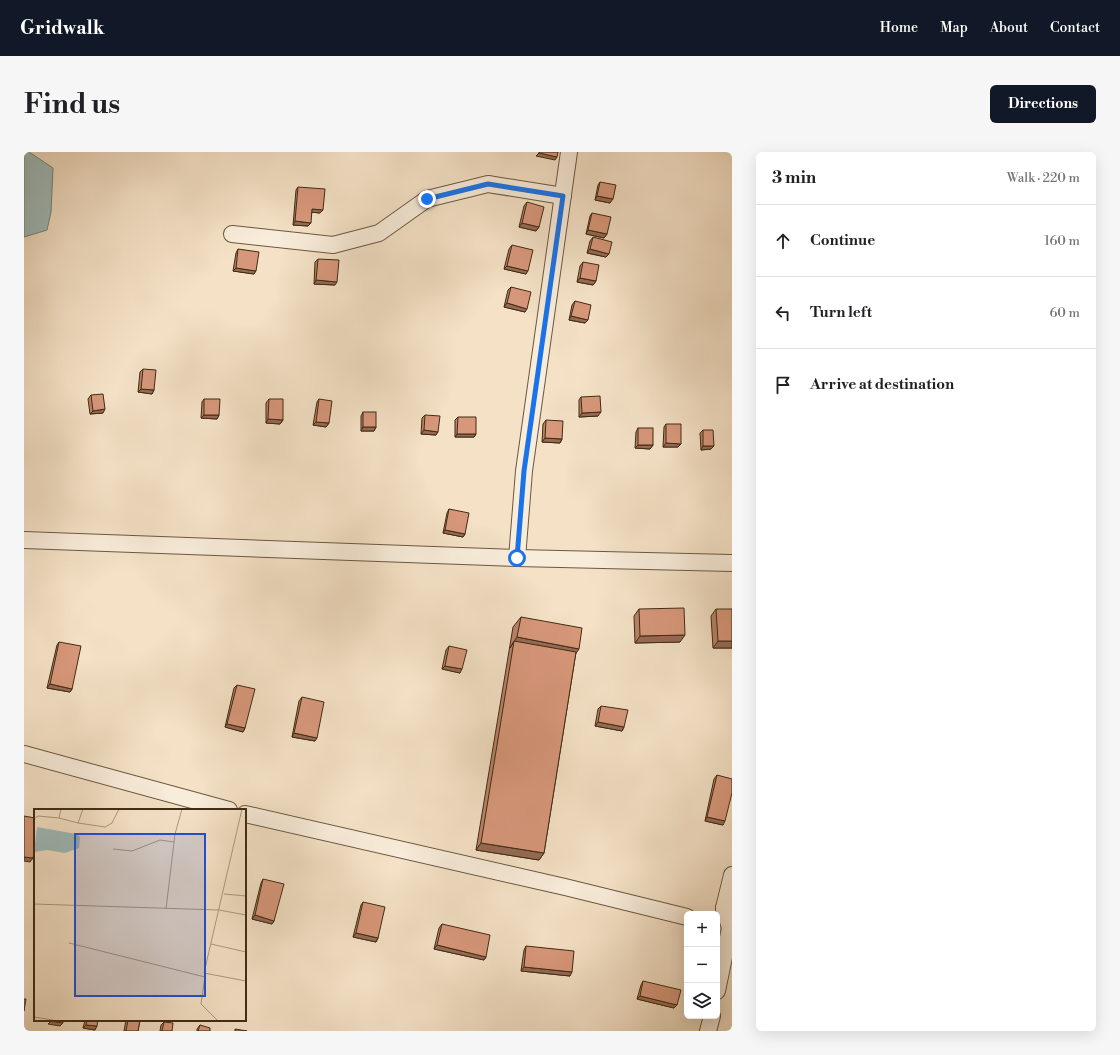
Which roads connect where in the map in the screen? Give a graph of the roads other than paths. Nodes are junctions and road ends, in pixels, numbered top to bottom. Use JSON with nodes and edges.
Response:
{"nodes":[{"id":1,"x":570,"y":152,"type":"edge"},
{"id":2,"x":563,"y":196,"type":"junction"},
{"id":3,"x":232,"y":234,"type":"dead end"},
{"id":4,"x":24,"y":540,"type":"edge"},
{"id":5,"x":517,"y":558,"type":"junction"},
{"id":6,"x":732,"y":563,"type":"edge"},
{"id":7,"x":24,"y":754,"type":"edge"},
{"id":8,"x":225,"y":809,"type":"edge"},
{"id":9,"x":246,"y":814,"type":"edge"},
{"id":10,"x":732,"y":875,"type":"edge"},
{"id":11,"x":728,"y":909,"type":"edge"},
{"id":12,"x":684,"y":916,"type":"edge"},
{"id":13,"x":724,"y":926,"type":"edge"},
{"id":14,"x":718,"y":983,"type":"edge"},
{"id":15,"x":711,"y":1019,"type":"edge"},
{"id":16,"x":708,"y":1031,"type":"edge"}],
"edges":[{"from":1,"to":2,"type":"street"},
{"from":2,"to":3,"type":"street"},
{"from":2,"to":5,"type":"street"},
{"from":4,"to":5,"type":"street"},
{"from":5,"to":6,"type":"street"},
{"from":7,"to":8,"type":"street"},
{"from":9,"to":12,"type":"street"},
{"from":10,"to":11,"type":"street"},
{"from":11,"to":13,"type":"street"},
{"from":13,"to":14,"type":"street"},
{"from":15,"to":16,"type":"street"}]}
